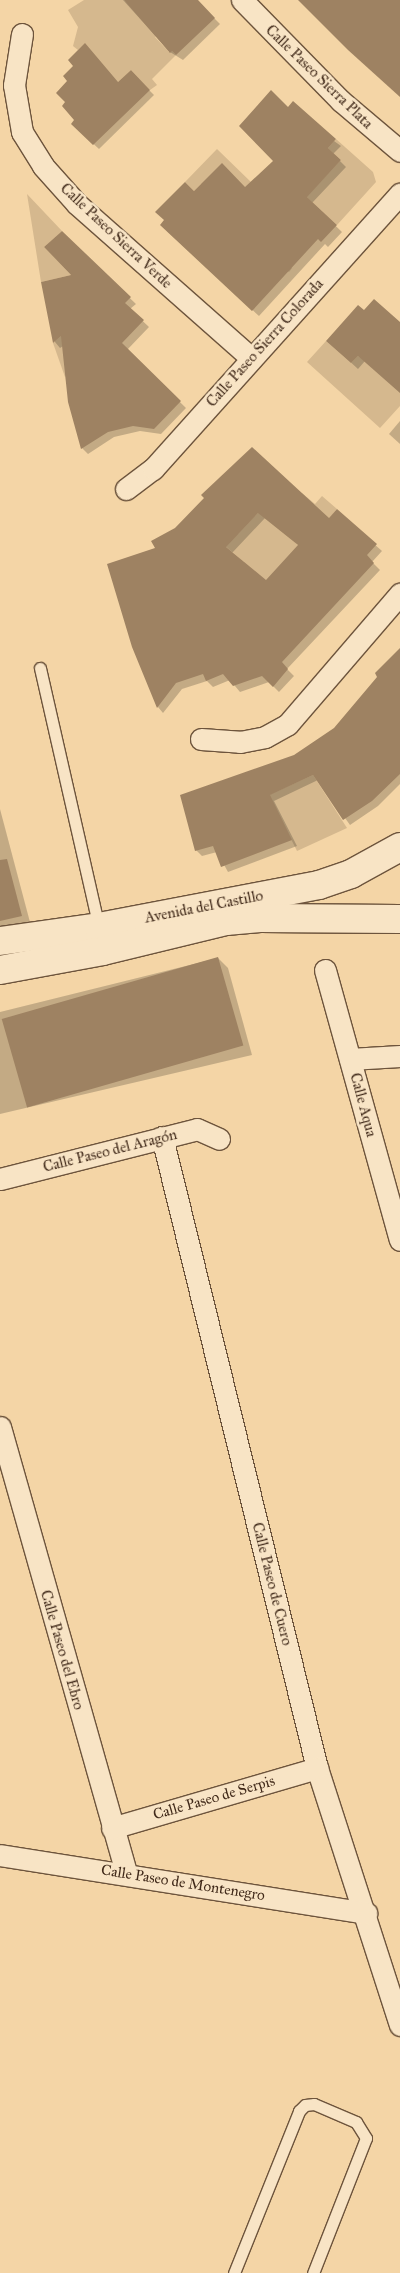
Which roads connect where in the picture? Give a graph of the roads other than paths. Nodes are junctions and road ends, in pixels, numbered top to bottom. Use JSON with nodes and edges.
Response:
{"nodes":[{"id":1,"x":242,"y":0,"type":"edge"},
{"id":2,"x":22,"y":34,"type":"dead end"},
{"id":3,"x":400,"y":151,"type":"edge"},
{"id":4,"x":400,"y":194,"type":"edge"},
{"id":5,"x":251,"y":358,"type":"junction"},
{"id":6,"x":126,"y":489,"type":"dead end"},
{"id":7,"x":400,"y":594,"type":"edge"},
{"id":8,"x":40,"y":668,"type":"dead end"},
{"id":9,"x":201,"y":739,"type":"dead end"},
{"id":10,"x":400,"y":847,"type":"edge"},
{"id":11,"x":400,"y":919,"type":"edge"},
{"id":12,"x":101,"y":939,"type":"junction"},
{"id":13,"x":0,"y":941,"type":"edge"},
{"id":14,"x":0,"y":970,"type":"edge"},
{"id":15,"x":325,"y":970,"type":"dead end"},
{"id":16,"x":400,"y":1056,"type":"edge"},
{"id":17,"x":350,"y":1059,"type":"junction"},
{"id":18,"x":162,"y":1137,"type":"junction"},
{"id":19,"x":219,"y":1139,"type":"dead end"},
{"id":20,"x":0,"y":1179,"type":"edge"},
{"id":21,"x":400,"y":1240,"type":"edge"},
{"id":22,"x":0,"y":1427,"type":"edge"},
{"id":23,"x":317,"y":1768,"type":"junction"},
{"id":24,"x":112,"y":1828,"type":"junction"},
{"id":25,"x":0,"y":1855,"type":"edge"},
{"id":26,"x":126,"y":1873,"type":"junction"},
{"id":27,"x":366,"y":1913,"type":"junction"},
{"id":28,"x":400,"y":2025,"type":"edge"},
{"id":29,"x":234,"y":2273,"type":"edge"},
{"id":30,"x":313,"y":2273,"type":"edge"}],
"edges":[{"from":1,"to":3,"type":"street","name":"Calle Paseo Sierra Plata"},
{"from":2,"to":5,"type":"street","name":"Calle Paseo Sierra Verde"},
{"from":4,"to":5,"type":"street","name":"Calle Paseo Sierra Colorada"},
{"from":5,"to":6,"type":"street","name":"Calle Paseo Sierra Colorada"},
{"from":7,"to":9,"type":"street"},
{"from":8,"to":12,"type":"lane"},
{"from":10,"to":12,"type":"main road","name":"Avenida del Castillo"},
{"from":11,"to":12,"type":"main road","name":"Avenida del Castillo"},
{"from":12,"to":13,"type":"main road","name":"Avenida del Castillo"},
{"from":12,"to":14,"type":"main road","name":"Avenida del Castillo"},
{"from":15,"to":17,"type":"street","name":"Calle Aqua"},
{"from":16,"to":17,"type":"street"},
{"from":17,"to":21,"type":"street","name":"Calle Aqua"},
{"from":18,"to":19,"type":"street","name":"Calle Paseo del Aragón"},
{"from":18,"to":20,"type":"street","name":"Calle Paseo del Aragón"},
{"from":18,"to":23,"type":"street","name":"Calle Paseo de Cuero"},
{"from":22,"to":24,"type":"street","name":"Calle Paseo del Ebro"},
{"from":23,"to":24,"type":"street","name":"Calle Paseo de Serpis"},
{"from":23,"to":27,"type":"street","name":"Calle Paseo de Cuero"},
{"from":24,"to":26,"type":"street","name":"Calle Paseo del Ebro"},
{"from":25,"to":26,"type":"street","name":"Calle Paseo de Montenegro"},
{"from":26,"to":27,"type":"street","name":"Calle Paseo de Montenegro"},
{"from":27,"to":28,"type":"street","name":"Calle Paseo de Cuero"},
{"from":29,"to":30,"type":"lane"}]}
